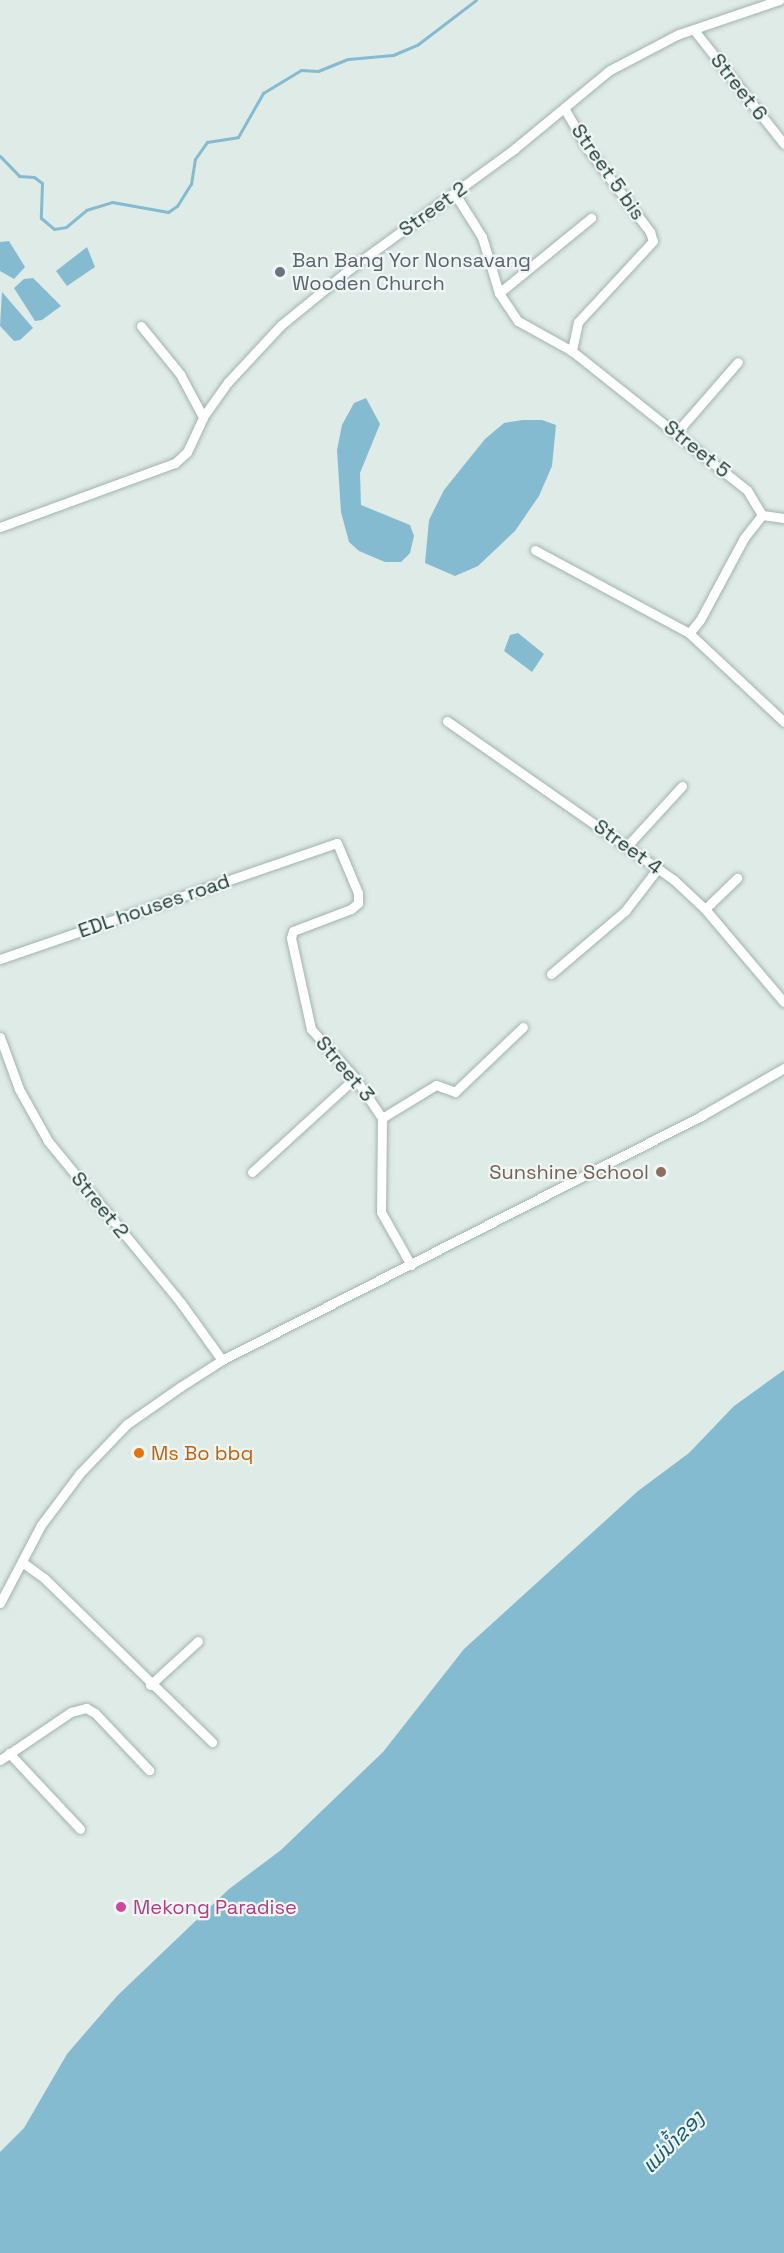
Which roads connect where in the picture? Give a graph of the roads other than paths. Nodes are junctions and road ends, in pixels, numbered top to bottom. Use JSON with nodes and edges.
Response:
{"nodes":[{"id":1,"x":779,"y":0,"type":"edge"},
{"id":2,"x":694,"y":30,"type":"junction"},
{"id":3,"x":564,"y":108,"type":"junction"},
{"id":4,"x":784,"y":144,"type":"edge"},
{"id":5,"x":455,"y":194,"type":"junction"},
{"id":6,"x":591,"y":218,"type":"dead end"},
{"id":7,"x":500,"y":293,"type":"junction"},
{"id":8,"x":141,"y":326,"type":"dead end"},
{"id":9,"x":572,"y":351,"type":"junction"},
{"id":10,"x":738,"y":362,"type":"dead end"},
{"id":11,"x":203,"y":417,"type":"junction"},
{"id":12,"x":676,"y":433,"type":"junction"},
{"id":13,"x":762,"y":515,"type":"junction"},
{"id":14,"x":784,"y":518,"type":"edge"},
{"id":15,"x":0,"y":527,"type":"edge"},
{"id":16,"x":535,"y":550,"type":"dead end"},
{"id":17,"x":689,"y":633,"type":"junction"},
{"id":18,"x":447,"y":721,"type":"dead end"},
{"id":19,"x":784,"y":722,"type":"edge"},
{"id":20,"x":682,"y":786,"type":"dead end"},
{"id":21,"x":337,"y":843,"type":"joint"},
{"id":22,"x":628,"y":845,"type":"junction"},
{"id":23,"x":658,"y":868,"type":"junction"},
{"id":24,"x":737,"y":878,"type":"dead end"},
{"id":25,"x":705,"y":909,"type":"junction"},
{"id":26,"x":0,"y":958,"type":"edge"},
{"id":27,"x":550,"y":974,"type":"dead end"},
{"id":28,"x":784,"y":1002,"type":"edge"},
{"id":29,"x":522,"y":1027,"type":"dead end"},
{"id":30,"x":0,"y":1037,"type":"edge"},
{"id":31,"x":784,"y":1068,"type":"edge"},
{"id":32,"x":355,"y":1078,"type":"junction"},
{"id":33,"x":382,"y":1118,"type":"junction"},
{"id":34,"x":252,"y":1172,"type":"dead end"},
{"id":35,"x":411,"y":1265,"type":"junction"},
{"id":36,"x":222,"y":1360,"type":"junction"},
{"id":37,"x":22,"y":1562,"type":"junction"},
{"id":38,"x":0,"y":1603,"type":"edge"},
{"id":39,"x":198,"y":1641,"type":"dead end"},
{"id":40,"x":150,"y":1685,"type":"junction"},
{"id":41,"x":212,"y":1742,"type":"dead end"},
{"id":42,"x":9,"y":1753,"type":"junction"},
{"id":43,"x":0,"y":1760,"type":"edge"},
{"id":44,"x":148,"y":1770,"type":"dead end"},
{"id":45,"x":80,"y":1829,"type":"dead end"}],
"edges":[{"from":1,"to":2,"type":"street","name":"Street 2"},
{"from":2,"to":3,"type":"street","name":"Street 2"},
{"from":2,"to":4,"type":"street","name":"Street 6"},
{"from":3,"to":5,"type":"street","name":"Street 2"},
{"from":3,"to":9,"type":"street","name":"Street 5 bis"},
{"from":5,"to":7,"type":"street","name":"Street 5"},
{"from":5,"to":11,"type":"street","name":"Street 2"},
{"from":6,"to":7,"type":"street"},
{"from":7,"to":9,"type":"street","name":"Street 5"},
{"from":8,"to":11,"type":"street"},
{"from":9,"to":12,"type":"street","name":"Street 5"},
{"from":10,"to":12,"type":"street"},
{"from":11,"to":15,"type":"street","name":"Street 2"},
{"from":12,"to":13,"type":"street","name":"Street 5"},
{"from":13,"to":14,"type":"street"},
{"from":13,"to":17,"type":"street"},
{"from":16,"to":17,"type":"street"},
{"from":17,"to":19,"type":"street"},
{"from":18,"to":22,"type":"street","name":"Street 4"},
{"from":20,"to":22,"type":"street"},
{"from":21,"to":26,"type":"street","name":"EDL houses road"},
{"from":21,"to":32,"type":"street","name":"Street 3"},
{"from":22,"to":23,"type":"street","name":"Street 4"},
{"from":23,"to":25,"type":"street","name":"Street 4"},
{"from":23,"to":27,"type":"street"},
{"from":24,"to":25,"type":"street"},
{"from":25,"to":28,"type":"street","name":"Street 4"},
{"from":29,"to":33,"type":"street"},
{"from":30,"to":36,"type":"street","name":"Street 2"},
{"from":31,"to":35,"type":"street"},
{"from":32,"to":33,"type":"street","name":"Street 3"},
{"from":32,"to":34,"type":"street"},
{"from":33,"to":35,"type":"street","name":"Street 3"},
{"from":35,"to":36,"type":"street"},
{"from":36,"to":37,"type":"street"},
{"from":37,"to":38,"type":"street"},
{"from":37,"to":40,"type":"street"},
{"from":39,"to":40,"type":"street"},
{"from":40,"to":41,"type":"street"},
{"from":42,"to":43,"type":"street"},
{"from":42,"to":44,"type":"street"},
{"from":42,"to":45,"type":"street"}]}
